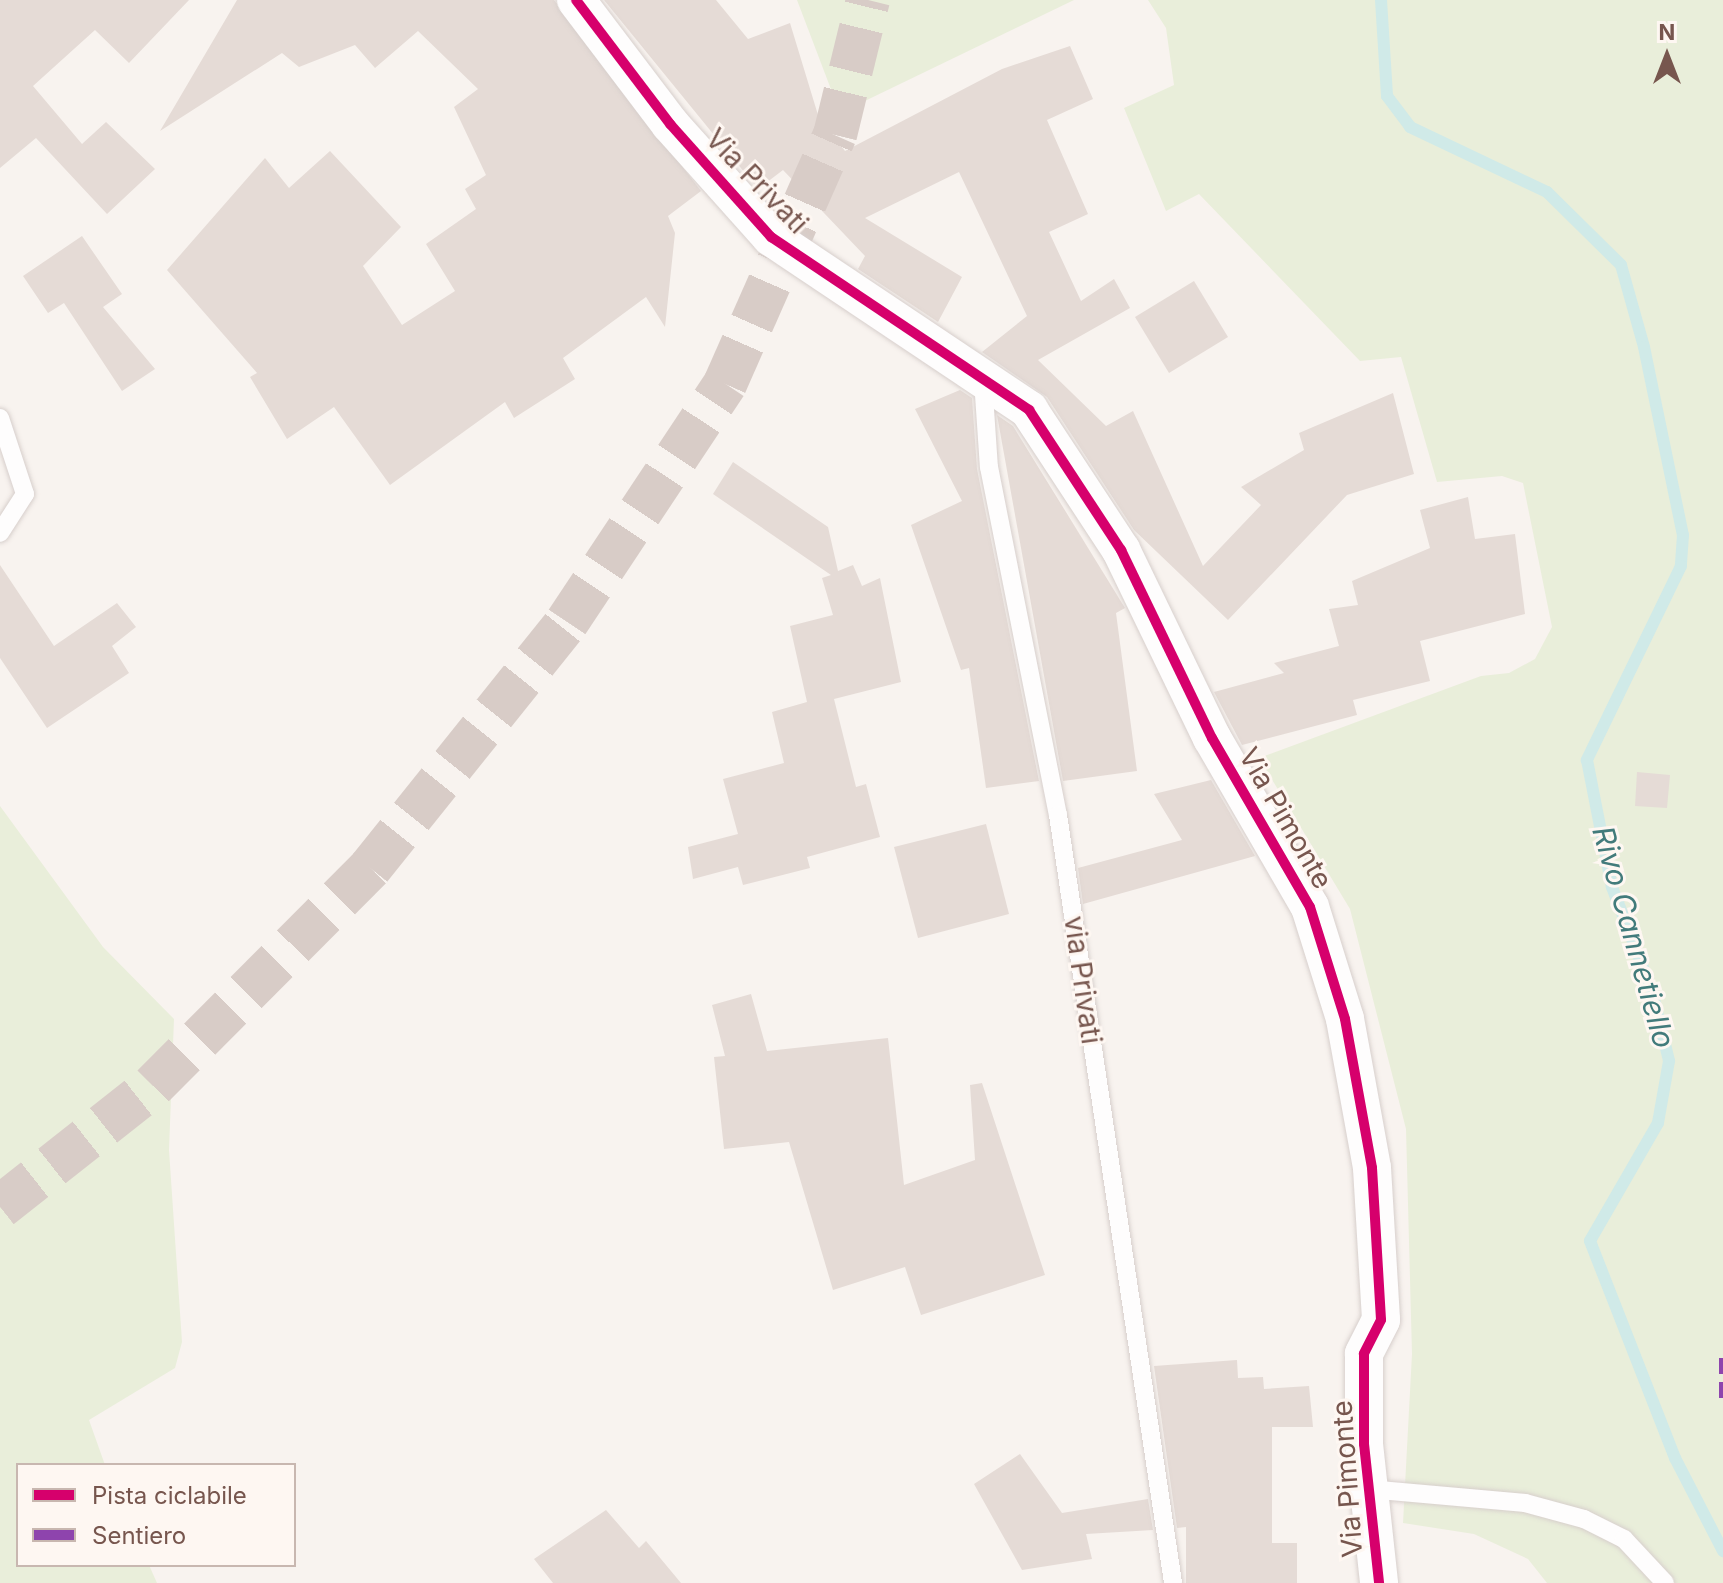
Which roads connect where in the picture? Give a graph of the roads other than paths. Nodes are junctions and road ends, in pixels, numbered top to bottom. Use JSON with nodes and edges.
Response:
{"nodes":[{"id":1,"x":576,"y":0,"type":"edge"},
{"id":2,"x":983,"y":380,"type":"junction"},
{"id":3,"x":0,"y":418,"type":"edge"},
{"id":4,"x":0,"y":533,"type":"edge"},
{"id":5,"x":1368,"y":1489,"type":"junction"},
{"id":6,"x":1173,"y":1583,"type":"edge"},
{"id":7,"x":1379,"y":1583,"type":"edge"},
{"id":8,"x":1665,"y":1583,"type":"edge"}],
"edges":[{"from":1,"to":2,"type":"street","name":"Via Privati"},
{"from":2,"to":5,"type":"street","name":"Via Pimonte"},
{"from":2,"to":6,"type":"lane","name":"via Privati"},
{"from":3,"to":4,"type":"lane"},
{"from":5,"to":7,"type":"street","name":"Via Pimonte"},
{"from":5,"to":8,"type":"lane"}]}
